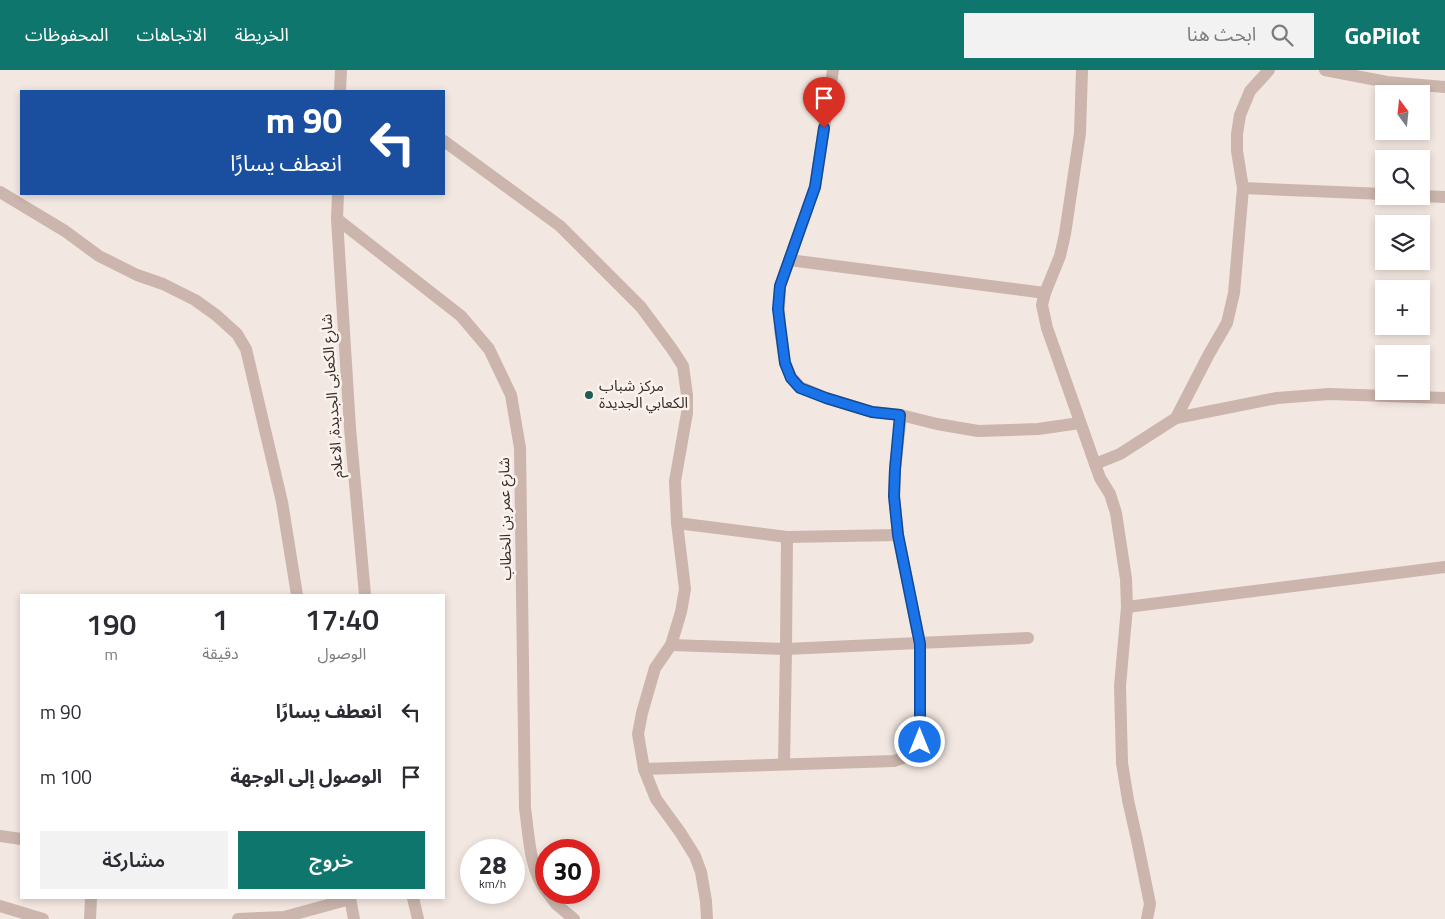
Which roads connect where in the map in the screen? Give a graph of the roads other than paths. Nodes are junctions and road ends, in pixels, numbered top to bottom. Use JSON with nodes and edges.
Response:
{"nodes":[{"id":1,"x":341,"y":70,"type":"edge"},
{"id":2,"x":833,"y":70,"type":"edge"},
{"id":3,"x":1082,"y":70,"type":"edge"},
{"id":4,"x":1270,"y":70,"type":"edge"},
{"id":5,"x":1325,"y":70,"type":"edge"},
{"id":6,"x":1445,"y":87,"type":"edge"},
{"id":7,"x":340,"y":90,"type":"edge"},
{"id":8,"x":445,"y":142,"type":"edge"},
{"id":9,"x":1243,"y":188,"type":"junction"},
{"id":10,"x":1375,"y":194,"type":"edge"},
{"id":11,"x":338,"y":195,"type":"edge"},
{"id":12,"x":1430,"y":196,"type":"edge"},
{"id":13,"x":1445,"y":197,"type":"edge"},
{"id":14,"x":1,"y":198,"type":"edge"},
{"id":15,"x":337,"y":219,"type":"junction"},
{"id":16,"x":789,"y":260,"type":"junction"},
{"id":17,"x":1045,"y":293,"type":"junction"},
{"id":18,"x":1445,"y":398,"type":"edge"},
{"id":19,"x":900,"y":415,"type":"junction"},
{"id":20,"x":1176,"y":418,"type":"junction"},
{"id":21,"x":1080,"y":423,"type":"junction"},
{"id":22,"x":1095,"y":464,"type":"junction"},
{"id":23,"x":677,"y":523,"type":"junction"},
{"id":24,"x":898,"y":535,"type":"junction"},
{"id":25,"x":787,"y":537,"type":"junction"},
{"id":26,"x":1445,"y":567,"type":"edge"},
{"id":27,"x":298,"y":594,"type":"edge"},
{"id":28,"x":365,"y":594,"type":"edge"},
{"id":29,"x":1127,"y":607,"type":"junction"},
{"id":30,"x":1028,"y":638,"type":"dead end"},
{"id":31,"x":920,"y":644,"type":"junction"},
{"id":32,"x":672,"y":645,"type":"junction"},
{"id":33,"x":786,"y":649,"type":"junction"},
{"id":34,"x":784,"y":764,"type":"junction"},
{"id":35,"x":644,"y":769,"type":"junction"},
{"id":36,"x":0,"y":836,"type":"edge"},
{"id":37,"x":20,"y":839,"type":"edge"},
{"id":38,"x":535,"y":866,"type":"edge"},
{"id":39,"x":91,"y":899,"type":"edge"},
{"id":40,"x":347,"y":899,"type":"edge"},
{"id":41,"x":350,"y":899,"type":"edge"},
{"id":42,"x":413,"y":899,"type":"edge"},
{"id":43,"x":556,"y":904,"type":"edge"},
{"id":44,"x":0,"y":906,"type":"edge"},
{"id":45,"x":284,"y":918,"type":"edge"},
{"id":46,"x":43,"y":919,"type":"edge"},
{"id":47,"x":90,"y":919,"type":"edge"},
{"id":48,"x":238,"y":919,"type":"edge"},
{"id":49,"x":354,"y":919,"type":"edge"},
{"id":50,"x":418,"y":919,"type":"edge"},
{"id":51,"x":574,"y":919,"type":"edge"},
{"id":52,"x":707,"y":919,"type":"edge"},
{"id":53,"x":1147,"y":919,"type":"edge"}],
"edges":[{"from":1,"to":7,"type":"street"},
{"from":2,"to":16,"type":"street"},
{"from":3,"to":17,"type":"street"},
{"from":4,"to":9,"type":"street"},
{"from":5,"to":6,"type":"street"},
{"from":8,"to":23,"type":"street"},
{"from":9,"to":10,"type":"street"},
{"from":9,"to":20,"type":"street"},
{"from":11,"to":15,"type":"street","name":"شارع الكعابى الجديدة, الاعلام"},
{"from":12,"to":13,"type":"street"},
{"from":14,"to":27,"type":"street"},
{"from":15,"to":28,"type":"street","name":"شارع الكعابى الجديدة, الاعلام"},
{"from":15,"to":38,"type":"street","name":"شارع عمر بن الخطاب"},
{"from":16,"to":17,"type":"street"},
{"from":16,"to":19,"type":"street"},
{"from":17,"to":21,"type":"street"},
{"from":18,"to":20,"type":"street"},
{"from":19,"to":21,"type":"street"},
{"from":19,"to":24,"type":"street"},
{"from":20,"to":22,"type":"street"},
{"from":21,"to":22,"type":"street"},
{"from":22,"to":29,"type":"street"},
{"from":23,"to":25,"type":"street"},
{"from":23,"to":32,"type":"street"},
{"from":24,"to":25,"type":"street"},
{"from":24,"to":31,"type":"street"},
{"from":25,"to":33,"type":"street"},
{"from":26,"to":29,"type":"street"},
{"from":29,"to":53,"type":"street"},
{"from":30,"to":31,"type":"street"},
{"from":31,"to":33,"type":"street"},
{"from":31,"to":34,"type":"street"},
{"from":32,"to":33,"type":"street"},
{"from":32,"to":35,"type":"street"},
{"from":33,"to":34,"type":"street"},
{"from":34,"to":35,"type":"street"},
{"from":35,"to":52,"type":"street"},
{"from":36,"to":37,"type":"street"},
{"from":39,"to":47,"type":"street"},
{"from":40,"to":45,"type":"street"},
{"from":41,"to":49,"type":"street"},
{"from":42,"to":50,"type":"street"},
{"from":43,"to":51,"type":"street","name":"شارع عمر بن الخطاب"},
{"from":44,"to":46,"type":"street"},
{"from":45,"to":48,"type":"street"}]}
